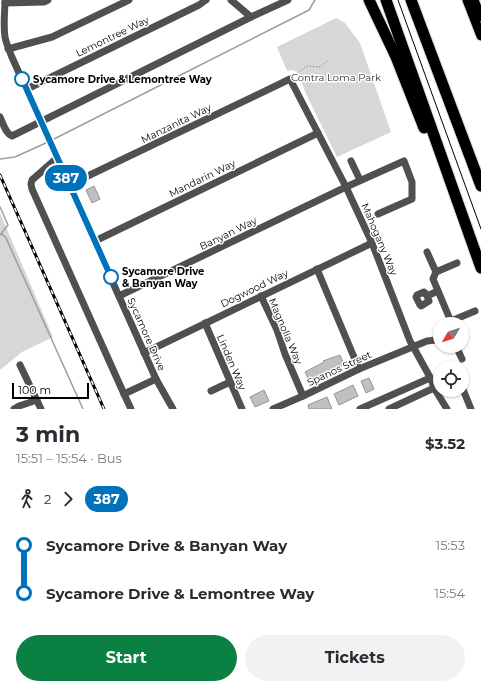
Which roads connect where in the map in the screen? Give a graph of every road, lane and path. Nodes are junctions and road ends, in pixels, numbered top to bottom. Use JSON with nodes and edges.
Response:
{"nodes":[{"id":1,"x":48,"y":0,"type":"edge"},
{"id":2,"x":129,"y":0,"type":"edge"},
{"id":3,"x":206,"y":0,"type":"edge"},
{"id":4,"x":231,"y":0,"type":"edge"},
{"id":5,"x":288,"y":0,"type":"edge"},
{"id":6,"x":369,"y":0,"type":"edge"},
{"id":7,"x":386,"y":0,"type":"edge"},
{"id":8,"x":411,"y":0,"type":"edge"},
{"id":9,"x":416,"y":0,"type":"edge"},
{"id":10,"x":467,"y":0,"type":"edge"},
{"id":11,"x":474,"y":0,"type":"edge"},
{"id":12,"x":5,"y":1,"type":"edge"},
{"id":13,"x":251,"y":17,"type":"junction"},
{"id":14,"x":481,"y":17,"type":"edge"},
{"id":15,"x":2,"y":25,"type":"edge"},
{"id":16,"x":420,"y":25,"type":"junction"},
{"id":17,"x":481,"y":36,"type":"edge"},
{"id":18,"x":8,"y":49,"type":"junction"},
{"id":19,"x":328,"y":60,"type":"dead end"},
{"id":20,"x":290,"y":79,"type":"junction"},
{"id":21,"x":27,"y":89,"type":"junction"},
{"id":22,"x":0,"y":116,"type":"edge"},
{"id":23,"x":41,"y":121,"type":"junction"},
{"id":24,"x":318,"y":133,"type":"junction"},
{"id":25,"x":58,"y":158,"type":"junction"},
{"id":26,"x":351,"y":161,"type":"dead end"},
{"id":27,"x":360,"y":180,"type":"junction"},
{"id":28,"x":69,"y":185,"type":"junction"},
{"id":29,"x":481,"y":186,"type":"edge"},
{"id":30,"x":346,"y":187,"type":"junction"},
{"id":31,"x":460,"y":207,"type":"junction"},
{"id":32,"x":378,"y":214,"type":"dead end"},
{"id":33,"x":94,"y":241,"type":"junction"},
{"id":34,"x":372,"y":243,"type":"junction"},
{"id":35,"x":427,"y":252,"type":"dead end"},
{"id":36,"x":457,"y":263,"type":"dead end"},
{"id":37,"x":481,"y":268,"type":"edge"},
{"id":38,"x":317,"y":269,"type":"junction"},
{"id":39,"x":436,"y":272,"type":"junction"},
{"id":40,"x":438,"y":291,"type":"junction"},
{"id":41,"x":119,"y":296,"type":"junction"},
{"id":42,"x":261,"y":296,"type":"junction"},
{"id":43,"x":427,"y":296,"type":"dead end"},
{"id":44,"x":475,"y":311,"type":"dead end"},
{"id":45,"x":449,"y":317,"type":"edge"},
{"id":46,"x":464,"y":317,"type":"edge"},
{"id":47,"x":205,"y":323,"type":"junction"},
{"id":48,"x":433,"y":340,"type":"edge"},
{"id":49,"x":414,"y":347,"type":"junction"},
{"id":50,"x":144,"y":352,"type":"junction"},
{"id":51,"x":459,"y":353,"type":"edge"},
{"id":52,"x":462,"y":359,"type":"dead end"},
{"id":53,"x":20,"y":365,"type":"dead end"},
{"id":54,"x":359,"y":369,"type":"junction"},
{"id":55,"x":430,"y":378,"type":"junction"},
{"id":56,"x":156,"y":379,"type":"junction"},
{"id":57,"x":230,"y":382,"type":"junction"},
{"id":58,"x":433,"y":386,"type":"edge"},
{"id":59,"x":433,"y":388,"type":"edge"},
{"id":60,"x":211,"y":390,"type":"dead end"},
{"id":61,"x":124,"y":394,"type":"junction"},
{"id":62,"x":303,"y":396,"type":"junction"},
{"id":63,"x":440,"y":397,"type":"edge"},
{"id":64,"x":466,"y":397,"type":"edge"},
{"id":65,"x":37,"y":400,"type":"junction"},
{"id":66,"x":393,"y":408,"type":"edge"},
{"id":67,"x":14,"y":409,"type":"edge"},
{"id":68,"x":41,"y":409,"type":"edge"},
{"id":69,"x":130,"y":409,"type":"edge"},
{"id":70,"x":173,"y":409,"type":"edge"},
{"id":71,"x":242,"y":409,"type":"edge"},
{"id":72,"x":273,"y":409,"type":"edge"},
{"id":73,"x":360,"y":409,"type":"edge"},
{"id":74,"x":447,"y":409,"type":"edge"},
{"id":75,"x":471,"y":409,"type":"edge"}],
"edges":[{"from":1,"to":12,"type":"street"},
{"from":2,"to":18,"type":"street"},
{"from":3,"to":21,"type":"street","name":"Lemontree Way"},
{"from":4,"to":13,"type":"street"},
{"from":5,"to":13,"type":"street"},
{"from":6,"to":31,"type":"highway"},
{"from":7,"to":31,"type":"highway"},
{"from":8,"to":16,"type":"highway"},
{"from":9,"to":16,"type":"highway"},
{"from":10,"to":17,"type":"main road"},
{"from":11,"to":14,"type":"main road"},
{"from":12,"to":15,"type":"street","name":"Sycamore Drive"},
{"from":13,"to":23,"type":"street"},
{"from":15,"to":18,"type":"street","name":"Sycamore Drive"},
{"from":16,"to":29,"type":"highway"},
{"from":18,"to":21,"type":"street","name":"Sycamore Drive"},
{"from":19,"to":20,"type":"path"},
{"from":20,"to":24,"type":"street","name":"Mahogany Way"},
{"from":20,"to":28,"type":"street","name":"Manzanita Way"},
{"from":21,"to":23,"type":"street","name":"Sycamore Drive"},
{"from":22,"to":23,"type":"street"},
{"from":23,"to":25,"type":"street","name":"Sycamore Drive"},
{"from":24,"to":30,"type":"street","name":"Mahogany Way"},
{"from":24,"to":33,"type":"street","name":"Mandarin Way"},
{"from":25,"to":28,"type":"street","name":"Sycamore Drive"},
{"from":25,"to":61,"type":"street"},
{"from":26,"to":27,"type":"street"},
{"from":27,"to":30,"type":"street","name":"Banyan Way"},
{"from":27,"to":32,"type":"street","name":"Banyan Way"},
{"from":28,"to":33,"type":"street","name":"Sycamore Drive"},
{"from":30,"to":34,"type":"street","name":"Mahogany Way"},
{"from":30,"to":41,"type":"street","name":"Banyan Way"},
{"from":31,"to":37,"type":"highway"},
{"from":33,"to":41,"type":"street","name":"Sycamore Drive"},
{"from":34,"to":38,"type":"street","name":"Dogwood Way"},
{"from":34,"to":49,"type":"street","name":"Mahogany Way"},
{"from":35,"to":39,"type":"street"},
{"from":36,"to":39,"type":"street"},
{"from":38,"to":42,"type":"street","name":"Dogwood Way"},
{"from":38,"to":54,"type":"street"},
{"from":39,"to":40,"type":"street"},
{"from":40,"to":43,"type":"street"},
{"from":40,"to":45,"type":"street"},
{"from":41,"to":50,"type":"street","name":"Sycamore Drive"},
{"from":42,"to":47,"type":"street","name":"Dogwood Way"},
{"from":42,"to":62,"type":"street","name":"Magnolia Way"},
{"from":44,"to":46,"type":"street"},
{"from":47,"to":50,"type":"street","name":"Dogwood Way"},
{"from":47,"to":57,"type":"street","name":"Linden Way"},
{"from":48,"to":49,"type":"street","name":"Spanos Street"},
{"from":49,"to":54,"type":"street","name":"Spanos Street"},
{"from":49,"to":55,"type":"street","name":"Mahogany Way"},
{"from":50,"to":56,"type":"street","name":"Sycamore Drive"},
{"from":51,"to":52,"type":"street"},
{"from":53,"to":65,"type":"street"},
{"from":54,"to":62,"type":"street","name":"Spanos Street"},
{"from":55,"to":58,"type":"street","name":"Mahogany Way"},
{"from":55,"to":73,"type":"street"},
{"from":56,"to":61,"type":"street"},
{"from":56,"to":70,"type":"street","name":"Sycamore Drive"},
{"from":57,"to":60,"type":"street"},
{"from":57,"to":71,"type":"street","name":"Linden Way"},
{"from":59,"to":66,"type":"street"},
{"from":61,"to":69,"type":"street"},
{"from":62,"to":72,"type":"street","name":"Spanos Street"},
{"from":63,"to":74,"type":"street","name":"Mahogany Way"},
{"from":64,"to":75,"type":"street"},
{"from":65,"to":67,"type":"street"},
{"from":65,"to":68,"type":"street"}]}
